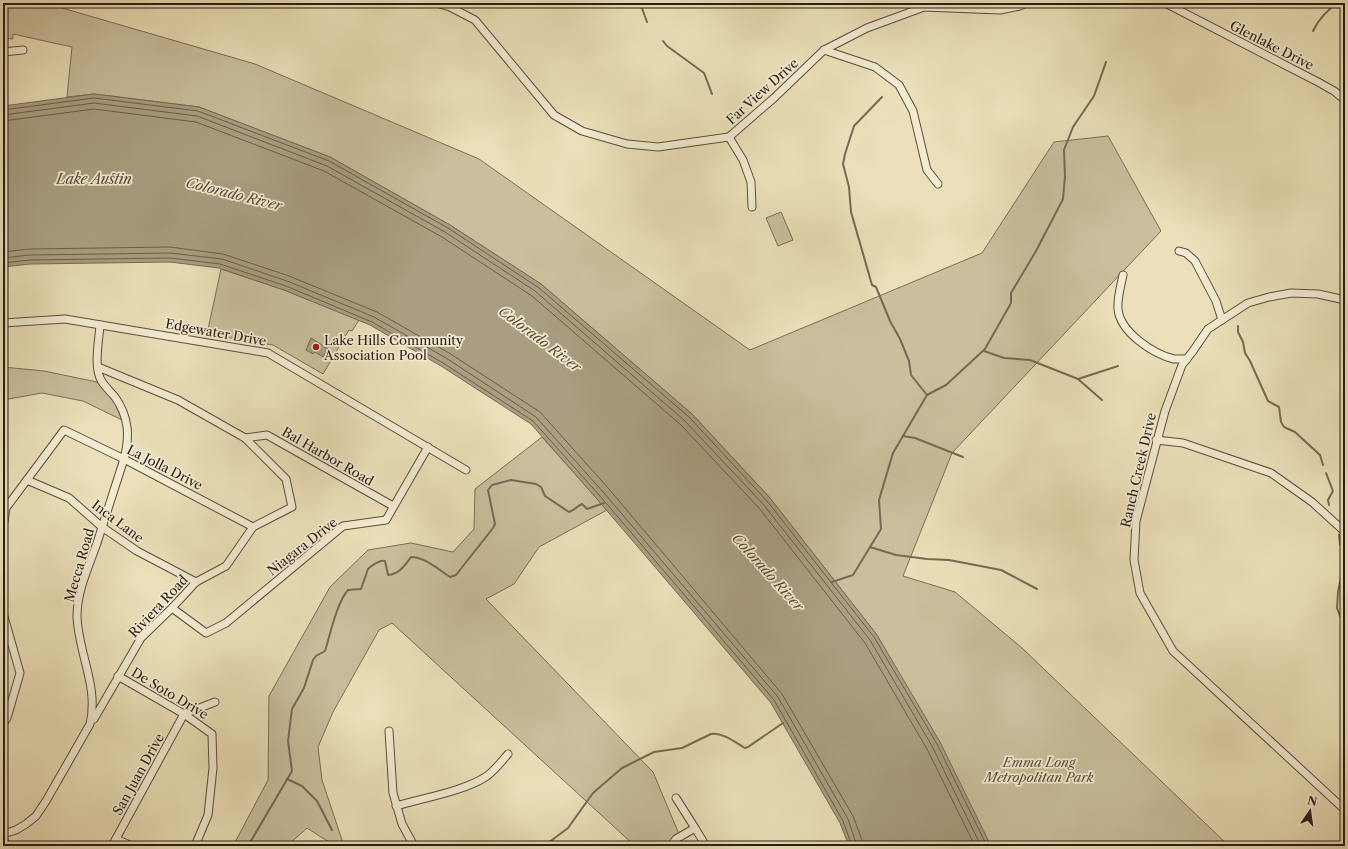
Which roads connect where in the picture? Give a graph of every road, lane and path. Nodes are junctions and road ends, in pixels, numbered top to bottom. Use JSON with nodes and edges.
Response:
{"nodes":[{"id":1,"x":436,"y":3,"type":"edge"},
{"id":2,"x":1026,"y":3,"type":"edge"},
{"id":3,"x":1165,"y":3,"type":"edge"},
{"id":4,"x":1178,"y":6,"type":"edge"},
{"id":5,"x":23,"y":50,"type":"dead end"},
{"id":6,"x":824,"y":50,"type":"junction"},
{"id":7,"x":3,"y":52,"type":"edge"},
{"id":8,"x":1345,"y":100,"type":"edge"},
{"id":9,"x":729,"y":137,"type":"junction"},
{"id":10,"x":938,"y":184,"type":"dead end"},
{"id":11,"x":752,"y":207,"type":"dead end"},
{"id":12,"x":1179,"y":251,"type":"dead end"},
{"id":13,"x":1123,"y":275,"type":"dead end"},
{"id":14,"x":1345,"y":300,"type":"edge"},
{"id":15,"x":1222,"y":320,"type":"junction"},
{"id":16,"x":3,"y":323,"type":"edge"},
{"id":17,"x":100,"y":325,"type":"junction"},
{"id":18,"x":1187,"y":359,"type":"junction"},
{"id":19,"x":98,"y":367,"type":"junction"},
{"id":20,"x":245,"y":438,"type":"junction"},
{"id":21,"x":1156,"y":440,"type":"junction"},
{"id":22,"x":428,"y":447,"type":"junction"},
{"id":23,"x":124,"y":459,"type":"junction"},
{"id":24,"x":466,"y":470,"type":"dead end"},
{"id":25,"x":27,"y":480,"type":"junction"},
{"id":26,"x":393,"y":506,"type":"junction"},
{"id":27,"x":102,"y":527,"type":"junction"},
{"id":28,"x":253,"y":527,"type":"junction"},
{"id":29,"x":1345,"y":532,"type":"edge"},
{"id":30,"x":3,"y":544,"type":"edge"},
{"id":31,"x":196,"y":582,"type":"junction"},
{"id":32,"x":172,"y":608,"type":"junction"},
{"id":33,"x":3,"y":612,"type":"edge"},
{"id":34,"x":118,"y":676,"type":"junction"},
{"id":35,"x":215,"y":702,"type":"dead end"},
{"id":36,"x":184,"y":714,"type":"junction"},
{"id":37,"x":3,"y":724,"type":"edge"},
{"id":38,"x":90,"y":724,"type":"junction"},
{"id":39,"x":389,"y":731,"type":"dead end"},
{"id":40,"x":508,"y":754,"type":"dead end"},
{"id":41,"x":676,"y":798,"type":"dead end"},
{"id":42,"x":396,"y":806,"type":"junction"},
{"id":43,"x":1345,"y":810,"type":"edge"},
{"id":44,"x":695,"y":828,"type":"junction"},
{"id":45,"x":3,"y":835,"type":"edge"},
{"id":46,"x":116,"y":839,"type":"junction"},
{"id":47,"x":5,"y":846,"type":"edge"},
{"id":48,"x":112,"y":846,"type":"edge"},
{"id":49,"x":132,"y":846,"type":"edge"},
{"id":50,"x":195,"y":846,"type":"edge"},
{"id":51,"x":414,"y":846,"type":"edge"},
{"id":52,"x":671,"y":846,"type":"edge"},
{"id":53,"x":706,"y":846,"type":"edge"}],
"edges":[{"from":1,"to":9,"type":"street","name":"Far View Drive"},
{"from":2,"to":6,"type":"street","name":"Far View Drive"},
{"from":3,"to":4,"type":"street","name":"Glenlake Drive"},
{"from":4,"to":8,"type":"street","name":"Glenlake Drive"},
{"from":5,"to":7,"type":"street"},
{"from":6,"to":9,"type":"street","name":"Far View Drive"},
{"from":6,"to":10,"type":"street"},
{"from":9,"to":11,"type":"street"},
{"from":12,"to":15,"type":"street"},
{"from":13,"to":18,"type":"street"},
{"from":14,"to":15,"type":"street","name":"Ranch Creek Drive"},
{"from":15,"to":18,"type":"street","name":"Ranch Creek Drive"},
{"from":16,"to":17,"type":"street","name":"Edgewater Drive"},
{"from":17,"to":19,"type":"street","name":"Mecca Road"},
{"from":17,"to":22,"type":"street","name":"Edgewater Drive"},
{"from":18,"to":21,"type":"street","name":"Ranch Creek Drive"},
{"from":19,"to":20,"type":"street"},
{"from":19,"to":23,"type":"street","name":"Mecca Road"},
{"from":20,"to":26,"type":"street","name":"Bal Harbor Road"},
{"from":20,"to":28,"type":"street","name":"Riviera Road"},
{"from":21,"to":29,"type":"street"},
{"from":21,"to":43,"type":"street","name":"Ranch Creek Drive"},
{"from":22,"to":24,"type":"street","name":"Edgewater Drive"},
{"from":22,"to":26,"type":"street","name":"Niagara Drive"},
{"from":23,"to":25,"type":"street","name":"La Jolla Drive"},
{"from":23,"to":27,"type":"street","name":"Mecca Road"},
{"from":23,"to":28,"type":"street","name":"La Jolla Drive"},
{"from":25,"to":27,"type":"street","name":"Inca Lane"},
{"from":25,"to":30,"type":"street"},
{"from":26,"to":32,"type":"street","name":"Niagara Drive"},
{"from":27,"to":31,"type":"street","name":"Inca Lane"},
{"from":27,"to":38,"type":"street","name":"Mecca Road"},
{"from":28,"to":31,"type":"street","name":"Riviera Road"},
{"from":31,"to":32,"type":"street","name":"Riviera Road"},
{"from":32,"to":34,"type":"street","name":"Riviera Road"},
{"from":33,"to":37,"type":"street"},
{"from":34,"to":36,"type":"street","name":"De Soto Drive"},
{"from":34,"to":38,"type":"street","name":"Riviera Road"},
{"from":35,"to":36,"type":"street"},
{"from":36,"to":46,"type":"street","name":"San Juan Drive"},
{"from":36,"to":50,"type":"street","name":"De Soto Drive"},
{"from":38,"to":45,"type":"street","name":"Mecca Road"},
{"from":39,"to":42,"type":"street"},
{"from":40,"to":42,"type":"street"},
{"from":41,"to":44,"type":"street"},
{"from":42,"to":51,"type":"street"},
{"from":44,"to":52,"type":"street"},
{"from":44,"to":53,"type":"street"},
{"from":45,"to":47,"type":"street"},
{"from":46,"to":48,"type":"street","name":"San Juan Drive"},
{"from":46,"to":49,"type":"street"}]}
